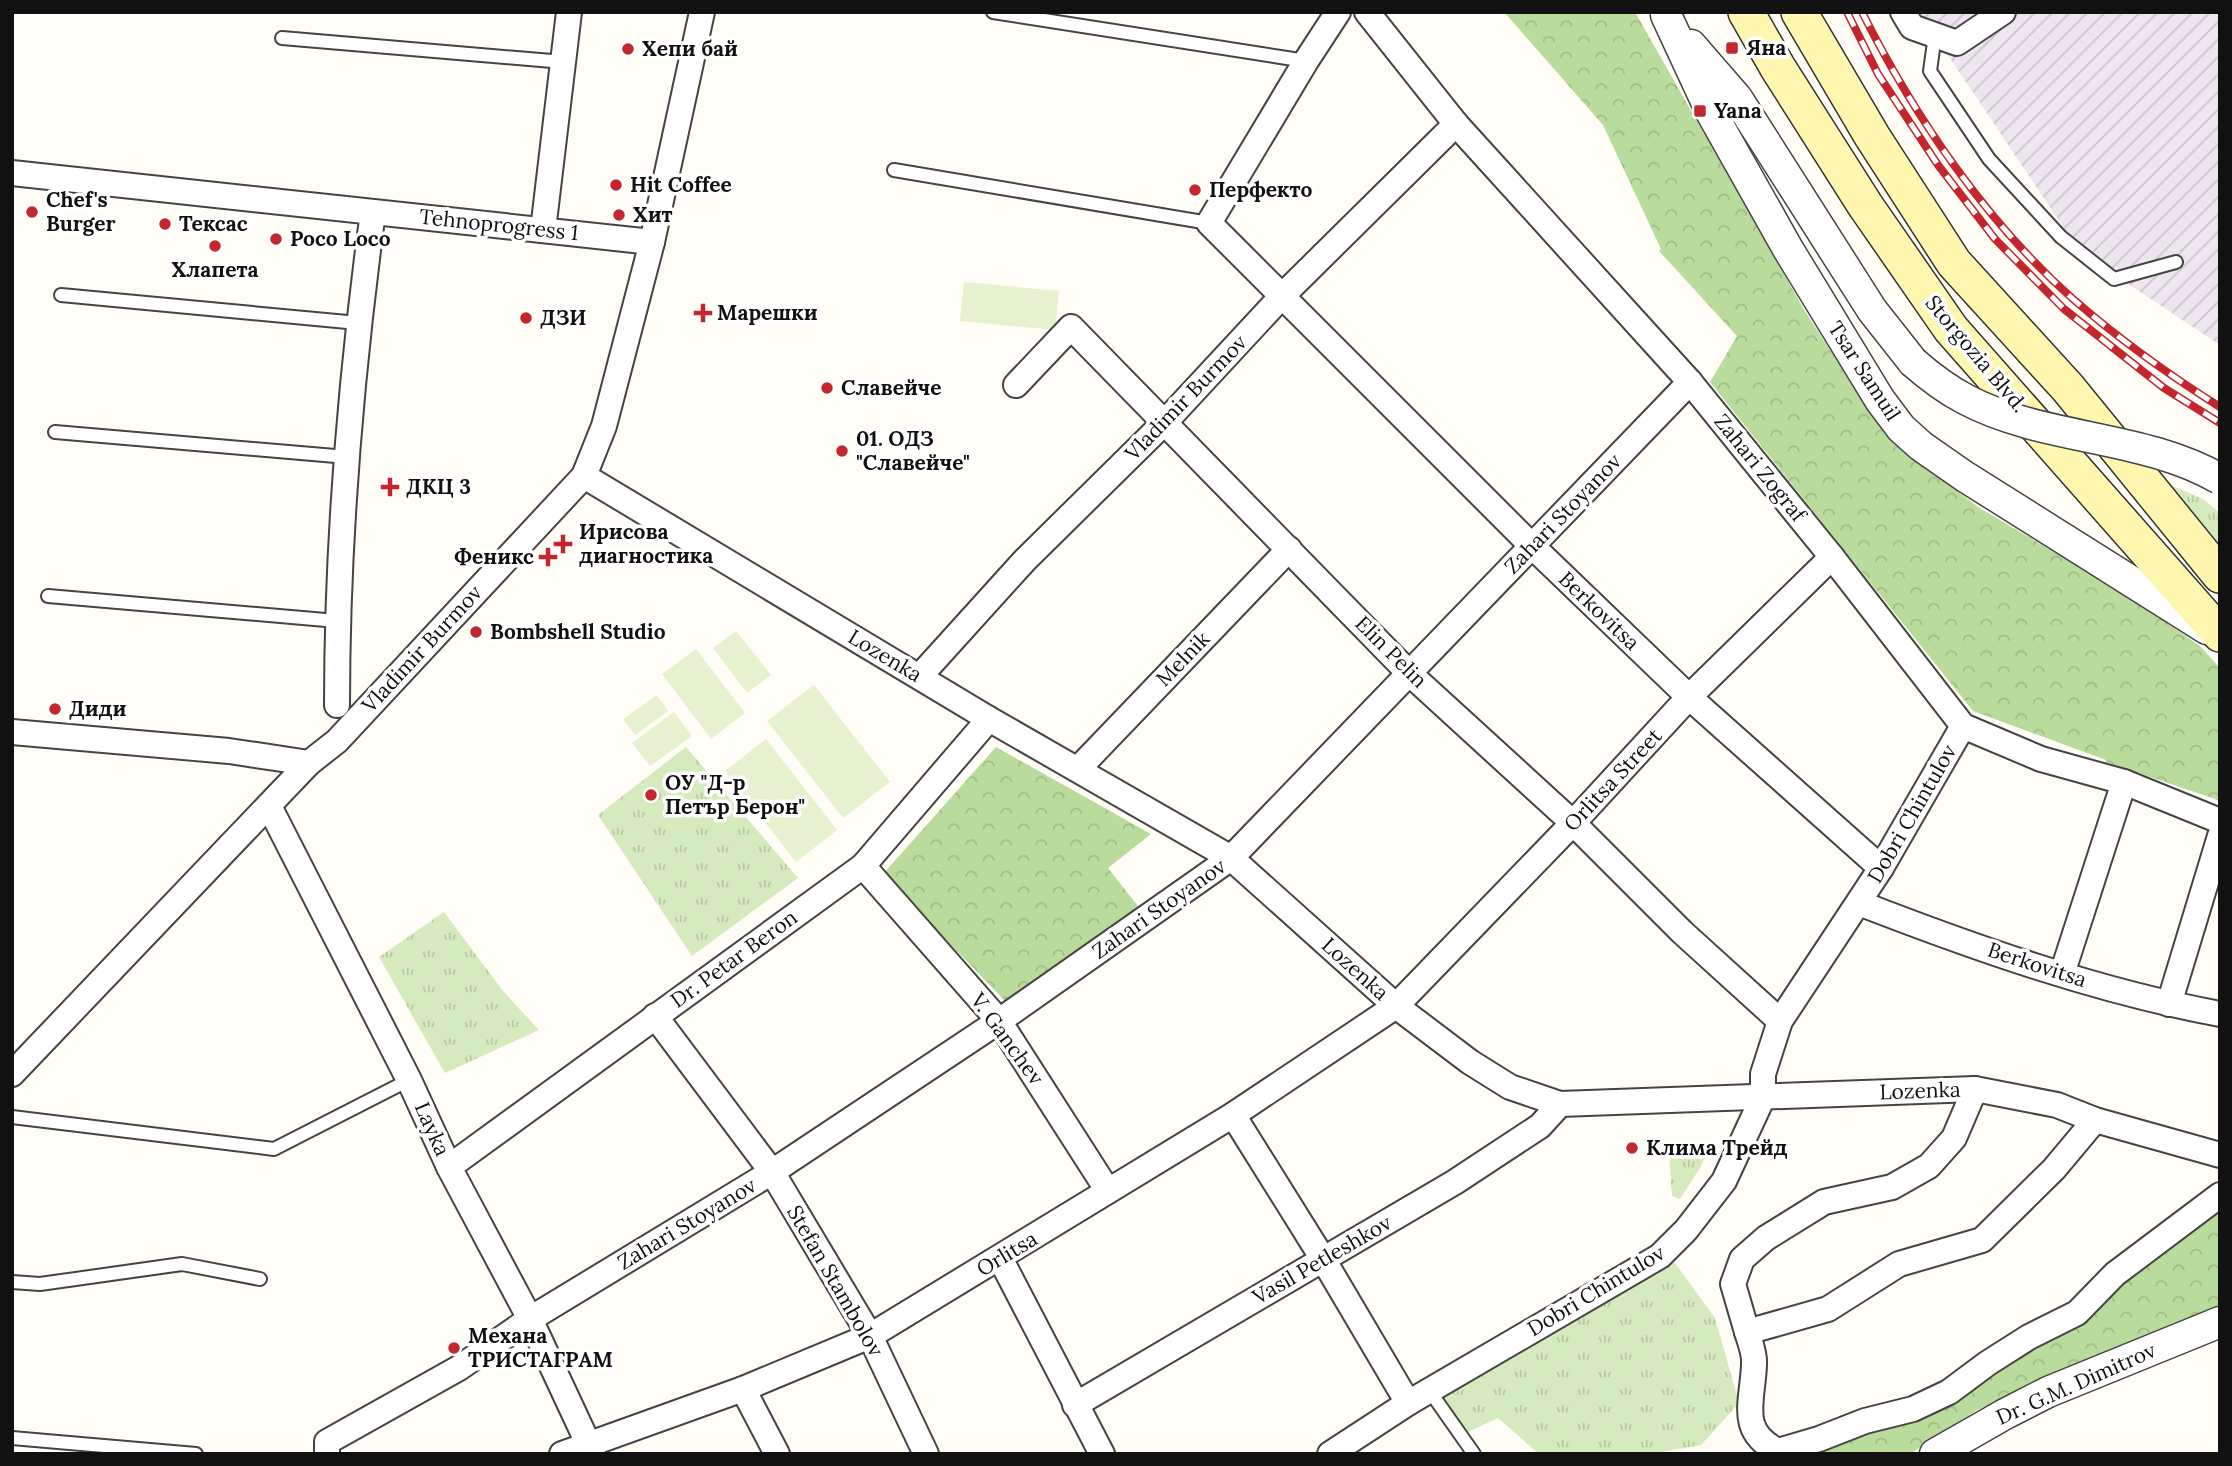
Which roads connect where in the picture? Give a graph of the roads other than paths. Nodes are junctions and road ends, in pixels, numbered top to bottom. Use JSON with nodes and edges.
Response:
{"nodes":[{"id":1,"x":569,"y":12,"type":"edge"},
{"id":2,"x":702,"y":12,"type":"edge"},
{"id":3,"x":993,"y":12,"type":"edge"},
{"id":4,"x":1338,"y":12,"type":"edge"},
{"id":5,"x":1367,"y":12,"type":"edge"},
{"id":6,"x":1746,"y":12,"type":"edge"},
{"id":7,"x":1799,"y":12,"type":"edge"},
{"id":8,"x":1903,"y":12,"type":"edge"},
{"id":9,"x":2003,"y":12,"type":"edge"},
{"id":10,"x":1665,"y":13,"type":"edge"},
{"id":11,"x":1935,"y":35,"type":"junction"},
{"id":12,"x":282,"y":38,"type":"dead end"},
{"id":13,"x":1306,"y":61,"type":"junction"},
{"id":14,"x":564,"y":62,"type":"junction"},
{"id":15,"x":1456,"y":124,"type":"junction"},
{"id":16,"x":894,"y":170,"type":"dead end"},
{"id":17,"x":12,"y":173,"type":"edge"},
{"id":18,"x":373,"y":212,"type":"junction"},
{"id":19,"x":1209,"y":223,"type":"junction"},
{"id":20,"x":543,"y":230,"type":"junction"},
{"id":21,"x":652,"y":242,"type":"junction"},
{"id":22,"x":2176,"y":262,"type":"dead end"},
{"id":23,"x":61,"y":295,"type":"dead end"},
{"id":24,"x":1282,"y":296,"type":"junction"},
{"id":25,"x":358,"y":323,"type":"junction"},
{"id":26,"x":1690,"y":382,"type":"junction"},
{"id":27,"x":1016,"y":385,"type":"dead end"},
{"id":28,"x":1166,"y":421,"type":"junction"},
{"id":29,"x":55,"y":432,"type":"dead end"},
{"id":30,"x":347,"y":457,"type":"junction"},
{"id":31,"x":584,"y":476,"type":"junction"},
{"id":32,"x":2220,"y":479,"type":"edge"},
{"id":33,"x":1532,"y":546,"type":"junction"},
{"id":34,"x":1289,"y":549,"type":"junction"},
{"id":35,"x":1832,"y":557,"type":"junction"},
{"id":36,"x":2220,"y":575,"type":"edge"},
{"id":37,"x":48,"y":596,"type":"dead end"},
{"id":38,"x":337,"y":621,"type":"junction"},
{"id":39,"x":2220,"y":635,"type":"edge"},
{"id":40,"x":1410,"y":674,"type":"junction"},
{"id":41,"x":920,"y":676,"type":"junction"},
{"id":42,"x":1689,"y":697,"type":"junction"},
{"id":43,"x":337,"y":705,"type":"dead end"},
{"id":44,"x":989,"y":719,"type":"junction"},
{"id":45,"x":1963,"y":726,"type":"junction"},
{"id":46,"x":12,"y":732,"type":"edge"},
{"id":47,"x":309,"y":763,"type":"junction"},
{"id":48,"x":1078,"y":769,"type":"junction"},
{"id":49,"x":2124,"y":782,"type":"junction"},
{"id":50,"x":269,"y":806,"type":"junction"},
{"id":51,"x":2220,"y":821,"type":"edge"},
{"id":52,"x":1573,"y":823,"type":"junction"},
{"id":53,"x":2220,"y":836,"type":"edge"},
{"id":54,"x":1231,"y":858,"type":"junction"},
{"id":55,"x":863,"y":866,"type":"junction"},
{"id":56,"x":1881,"y":868,"type":"junction"},
{"id":57,"x":1859,"y":902,"type":"junction"},
{"id":58,"x":2062,"y":974,"type":"junction"},
{"id":59,"x":2169,"y":1004,"type":"junction"},
{"id":60,"x":1396,"y":1006,"type":"junction"},
{"id":61,"x":2220,"y":1014,"type":"edge"},
{"id":62,"x":654,"y":1016,"type":"junction"},
{"id":63,"x":999,"y":1021,"type":"junction"},
{"id":64,"x":1780,"y":1021,"type":"junction"},
{"id":65,"x":12,"y":1074,"type":"edge"},
{"id":66,"x":409,"y":1080,"type":"junction"},
{"id":67,"x":1975,"y":1089,"type":"junction"},
{"id":68,"x":1763,"y":1097,"type":"junction"},
{"id":69,"x":1560,"y":1104,"type":"junction"},
{"id":70,"x":1233,"y":1115,"type":"junction"},
{"id":71,"x":12,"y":1117,"type":"edge"},
{"id":72,"x":2095,"y":1120,"type":"junction"},
{"id":73,"x":2220,"y":1156,"type":"edge"},
{"id":74,"x":449,"y":1167,"type":"junction"},
{"id":75,"x":772,"y":1172,"type":"junction"},
{"id":76,"x":1108,"y":1191,"type":"junction"},
{"id":77,"x":2220,"y":1195,"type":"edge"},
{"id":78,"x":1000,"y":1258,"type":"junction"},
{"id":79,"x":1323,"y":1259,"type":"junction"},
{"id":80,"x":260,"y":1279,"type":"dead end"},
{"id":81,"x":12,"y":1282,"type":"edge"},
{"id":82,"x":530,"y":1319,"type":"junction"},
{"id":83,"x":2220,"y":1322,"type":"edge"},
{"id":84,"x":1747,"y":1332,"type":"junction"},
{"id":85,"x":870,"y":1336,"type":"junction"},
{"id":86,"x":743,"y":1389,"type":"junction"},
{"id":87,"x":1429,"y":1390,"type":"junction"},
{"id":88,"x":1408,"y":1403,"type":"junction"},
{"id":89,"x":1075,"y":1405,"type":"junction"},
{"id":90,"x":12,"y":1438,"type":"edge"},
{"id":91,"x":352,"y":1442,"type":"edge"},
{"id":92,"x":327,"y":1448,"type":"edge"},
{"id":93,"x":590,"y":1449,"type":"edge"},
{"id":94,"x":196,"y":1454,"type":"edge"},
{"id":95,"x":562,"y":1454,"type":"edge"},
{"id":96,"x":777,"y":1454,"type":"edge"},
{"id":97,"x":926,"y":1454,"type":"edge"},
{"id":98,"x":1102,"y":1454,"type":"edge"},
{"id":99,"x":1331,"y":1454,"type":"edge"},
{"id":100,"x":1474,"y":1454,"type":"edge"},
{"id":101,"x":1935,"y":1454,"type":"edge"}],
"edges":[{"from":1,"to":14,"type":"street"},
{"from":2,"to":21,"type":"street","name":"Vladimir Burmov"},
{"from":3,"to":13,"type":"lane"},
{"from":4,"to":13,"type":"street"},
{"from":5,"to":15,"type":"street","name":"Zahari Zograf"},
{"from":6,"to":39,"type":"main road","name":"Storgozia Blvd."},
{"from":7,"to":36,"type":"main road","name":"Storgozia Blvd."},
{"from":8,"to":11,"type":"street"},
{"from":9,"to":11,"type":"street"},
{"from":10,"to":32,"type":"street","name":"Tsar Samuil","bridge":true},
{"from":10,"to":39,"type":"street","name":"Tsar Samuil"},
{"from":11,"to":22,"type":"lane"},
{"from":12,"to":14,"type":"lane"},
{"from":13,"to":19,"type":"street"},
{"from":14,"to":20,"type":"street"},
{"from":15,"to":24,"type":"street","name":"Vladimir Burmov"},
{"from":15,"to":26,"type":"street","name":"Zahari Zograf"},
{"from":16,"to":19,"type":"lane"},
{"from":17,"to":18,"type":"street","name":"Tehnoprogress 1"},
{"from":18,"to":20,"type":"street","name":"Tehnoprogress 1"},
{"from":18,"to":25,"type":"street"},
{"from":19,"to":24,"type":"street","name":"Berkovitsa"},
{"from":20,"to":21,"type":"street","name":"Tehnoprogress 1"},
{"from":21,"to":31,"type":"street","name":"Vladimir Burmov"},
{"from":23,"to":25,"type":"lane"},
{"from":24,"to":28,"type":"street","name":"Vladimir Burmov"},
{"from":24,"to":33,"type":"street","name":"Berkovitsa"},
{"from":25,"to":30,"type":"street"},
{"from":26,"to":33,"type":"street","name":"Zahari Stoyanov"},
{"from":26,"to":35,"type":"street","name":"Zahari Zograf"},
{"from":27,"to":28,"type":"street","name":"Elin Pelin"},
{"from":28,"to":34,"type":"street","name":"Elin Pelin"},
{"from":28,"to":41,"type":"street","name":"Vladimir Burmov"},
{"from":29,"to":30,"type":"lane"},
{"from":30,"to":38,"type":"street"},
{"from":31,"to":41,"type":"street","name":"Lozenka"},
{"from":31,"to":47,"type":"street","name":"Vladimir Burmov"},
{"from":33,"to":40,"type":"street","name":"Zahari Stoyanov"},
{"from":33,"to":42,"type":"street","name":"Berkovitsa"},
{"from":34,"to":40,"type":"street","name":"Elin Pelin"},
{"from":34,"to":48,"type":"street","name":"Melnik"},
{"from":35,"to":42,"type":"street","name":"Orlitsa Street"},
{"from":35,"to":45,"type":"street","name":"Zahari Zograf"},
{"from":37,"to":38,"type":"lane"},
{"from":38,"to":43,"type":"street"},
{"from":40,"to":52,"type":"street","name":"Elin Pelin"},
{"from":40,"to":54,"type":"street","name":"Zahari Stoyanov"},
{"from":41,"to":44,"type":"street","name":"Lozenka"},
{"from":42,"to":52,"type":"street","name":"Orlitsa Street"},
{"from":42,"to":56,"type":"street","name":"Berkovitsa"},
{"from":44,"to":48,"type":"street","name":"Lozenka"},
{"from":44,"to":55,"type":"street","name":"Dr. Petar Beron"},
{"from":45,"to":49,"type":"street","name":"Zahari Zograf"},
{"from":45,"to":56,"type":"street","name":"Dobri Chintulov"},
{"from":46,"to":47,"type":"street"},
{"from":47,"to":50,"type":"street","name":"Vladimir Burmov"},
{"from":48,"to":54,"type":"street","name":"Lozenka"},
{"from":49,"to":51,"type":"street","name":"Zahari Zograf"},
{"from":49,"to":58,"type":"street"},
{"from":50,"to":65,"type":"street","name":"Vladimir Burmov"},
{"from":50,"to":66,"type":"street","name":"Layka"},
{"from":52,"to":60,"type":"street","name":"Orlitsa Street"},
{"from":52,"to":64,"type":"street","name":"Elin Pelin"},
{"from":53,"to":59,"type":"street"},
{"from":54,"to":60,"type":"street","name":"Lozenka"},
{"from":54,"to":63,"type":"street","name":"Zahari Stoyanov"},
{"from":55,"to":62,"type":"street","name":"Dr. Petar Beron"},
{"from":55,"to":63,"type":"street","name":"V. Ganchev"},
{"from":56,"to":57,"type":"street","name":"Dobri Chintulov"},
{"from":57,"to":58,"type":"street","name":"Berkovitsa"},
{"from":57,"to":64,"type":"street","name":"Dobri Chintulov"},
{"from":58,"to":59,"type":"street","name":"Berkovitsa"},
{"from":59,"to":61,"type":"street","name":"Berkovitsa"},
{"from":60,"to":69,"type":"street","name":"Lozenka"},
{"from":60,"to":70,"type":"street","name":"Orlitsa"},
{"from":62,"to":74,"type":"street","name":"Dr. Petar Beron"},
{"from":62,"to":75,"type":"street","name":"Stefan Stambolov"},
{"from":63,"to":75,"type":"street","name":"Zahari Stoyanov"},
{"from":63,"to":76,"type":"street","name":"V. Ganchev"},
{"from":64,"to":68,"type":"street","name":"Dobri Chintulov"},
{"from":66,"to":71,"type":"lane"},
{"from":66,"to":74,"type":"street","name":"Layka"},
{"from":67,"to":68,"type":"street","name":"Lozenka"},
{"from":67,"to":72,"type":"street","name":"Lozenka"},
{"from":67,"to":84,"type":"street"},
{"from":68,"to":69,"type":"street","name":"Lozenka"},
{"from":68,"to":87,"type":"street","name":"Dobri Chintulov"},
{"from":69,"to":79,"type":"street","name":"Vasil Petleshkov"},
{"from":70,"to":76,"type":"street","name":"Orlitsa"},
{"from":70,"to":79,"type":"street"},
{"from":72,"to":73,"type":"street","name":"Lozenka"},
{"from":72,"to":84,"type":"street"},
{"from":74,"to":82,"type":"street","name":"Layka"},
{"from":75,"to":82,"type":"street","name":"Zahari Stoyanov"},
{"from":75,"to":85,"type":"street","name":"Stefan Stambolov"},
{"from":76,"to":78,"type":"street","name":"Orlitsa"},
{"from":77,"to":84,"type":"street"},
{"from":78,"to":85,"type":"street","name":"Orlitsa"},
{"from":78,"to":89,"type":"street"},
{"from":79,"to":88,"type":"street"},
{"from":79,"to":89,"type":"street","name":"Vasil Petleshkov"},
{"from":80,"to":81,"type":"lane"},
{"from":82,"to":91,"type":"street","name":"Zahari Stoyanov"},
{"from":82,"to":93,"type":"street","name":"Layka"},
{"from":83,"to":101,"type":"street","name":"Dr. G.M. Dimitrov"},
{"from":85,"to":86,"type":"street","name":"Orlitsa"},
{"from":85,"to":97,"type":"street","name":"Stefan Stambolov"},
{"from":86,"to":93,"type":"street","name":"Orlitsa"},
{"from":86,"to":96,"type":"street"},
{"from":87,"to":88,"type":"street","name":"Dobri Chintulov"},
{"from":87,"to":100,"type":"lane"},
{"from":88,"to":99,"type":"street","name":"Dobri Chintulov"},
{"from":89,"to":98,"type":"street"},
{"from":90,"to":94,"type":"lane"},
{"from":91,"to":92,"type":"street"},
{"from":93,"to":95,"type":"street","name":"Orlitsa"}]}
